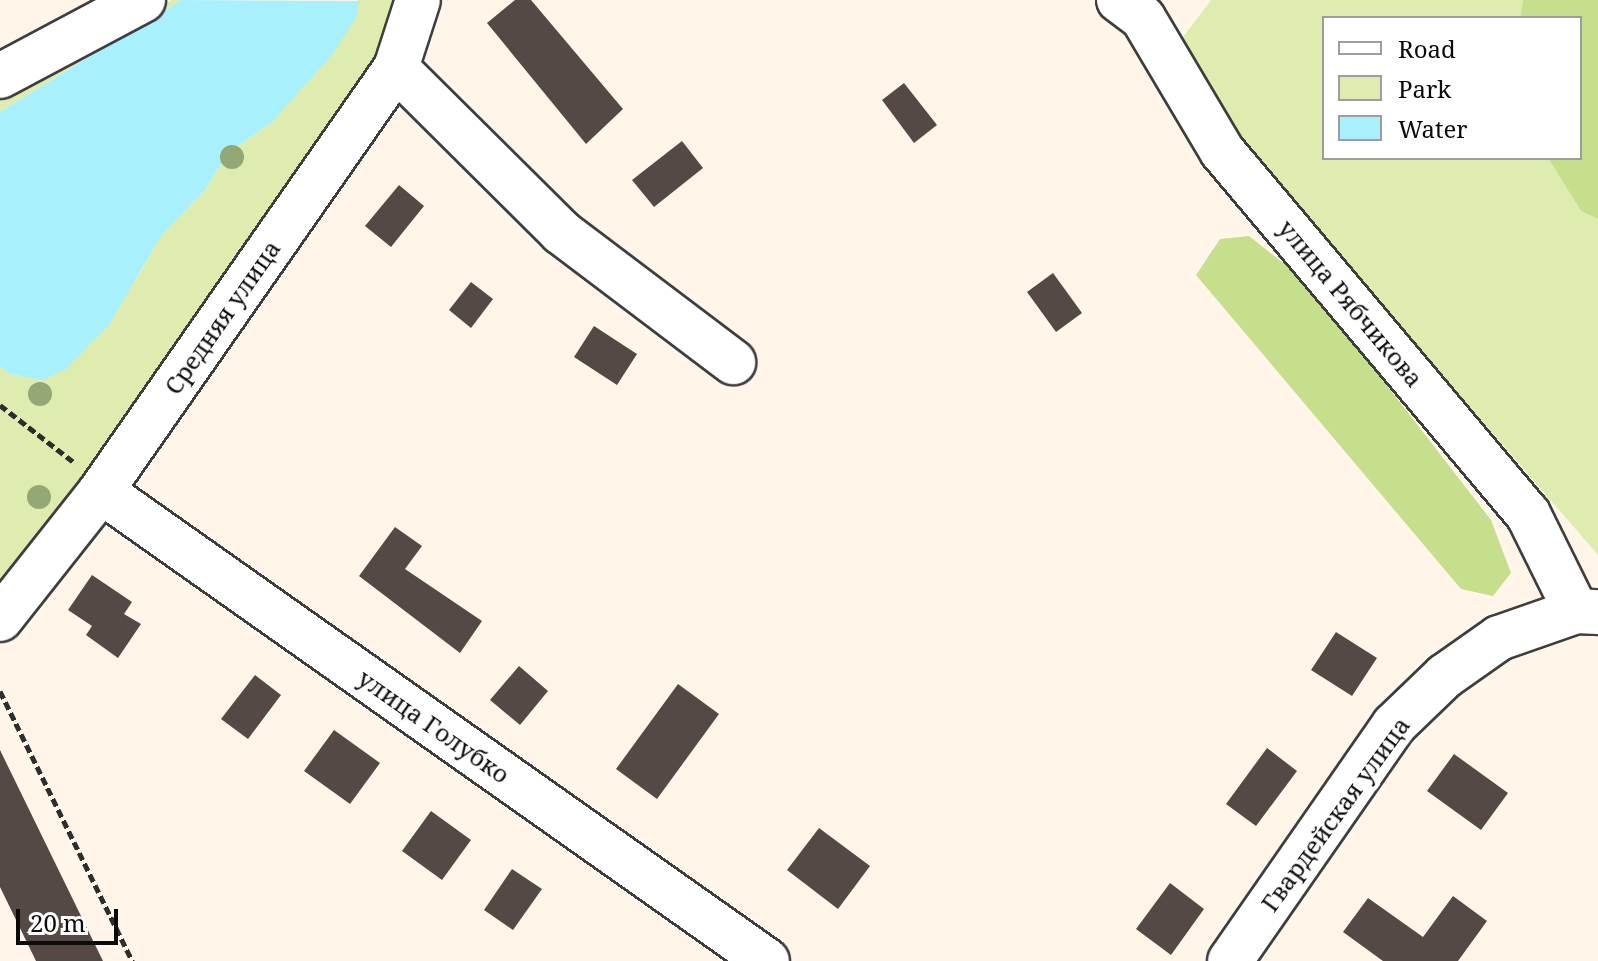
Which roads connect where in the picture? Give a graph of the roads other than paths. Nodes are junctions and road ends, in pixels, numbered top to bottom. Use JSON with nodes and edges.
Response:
{"nodes":[{"id":1,"x":143,"y":0,"type":"edge"},
{"id":2,"x":418,"y":0,"type":"edge"},
{"id":3,"x":1143,"y":6,"type":"edge"},
{"id":4,"x":396,"y":68,"type":"junction"},
{"id":5,"x":0,"y":76,"type":"edge"},
{"id":6,"x":733,"y":362,"type":"dead end"},
{"id":7,"x":101,"y":491,"type":"junction"},
{"id":8,"x":1587,"y":611,"type":"edge"},
{"id":9,"x":0,"y":619,"type":"edge"},
{"id":10,"x":767,"y":961,"type":"edge"},
{"id":11,"x":1230,"y":961,"type":"edge"}],
"edges":[{"from":1,"to":5,"type":"street"},
{"from":2,"to":4,"type":"street","name":"Средняя улица"},
{"from":3,"to":8,"type":"street","name":"улица Рябчикова"},
{"from":4,"to":6,"type":"street"},
{"from":4,"to":7,"type":"street","name":"Средняя улица"},
{"from":7,"to":9,"type":"street","name":"Средняя улица"},
{"from":7,"to":10,"type":"street","name":"улица Голубко"},
{"from":8,"to":11,"type":"street","name":"Гвардейская улица"}]}
